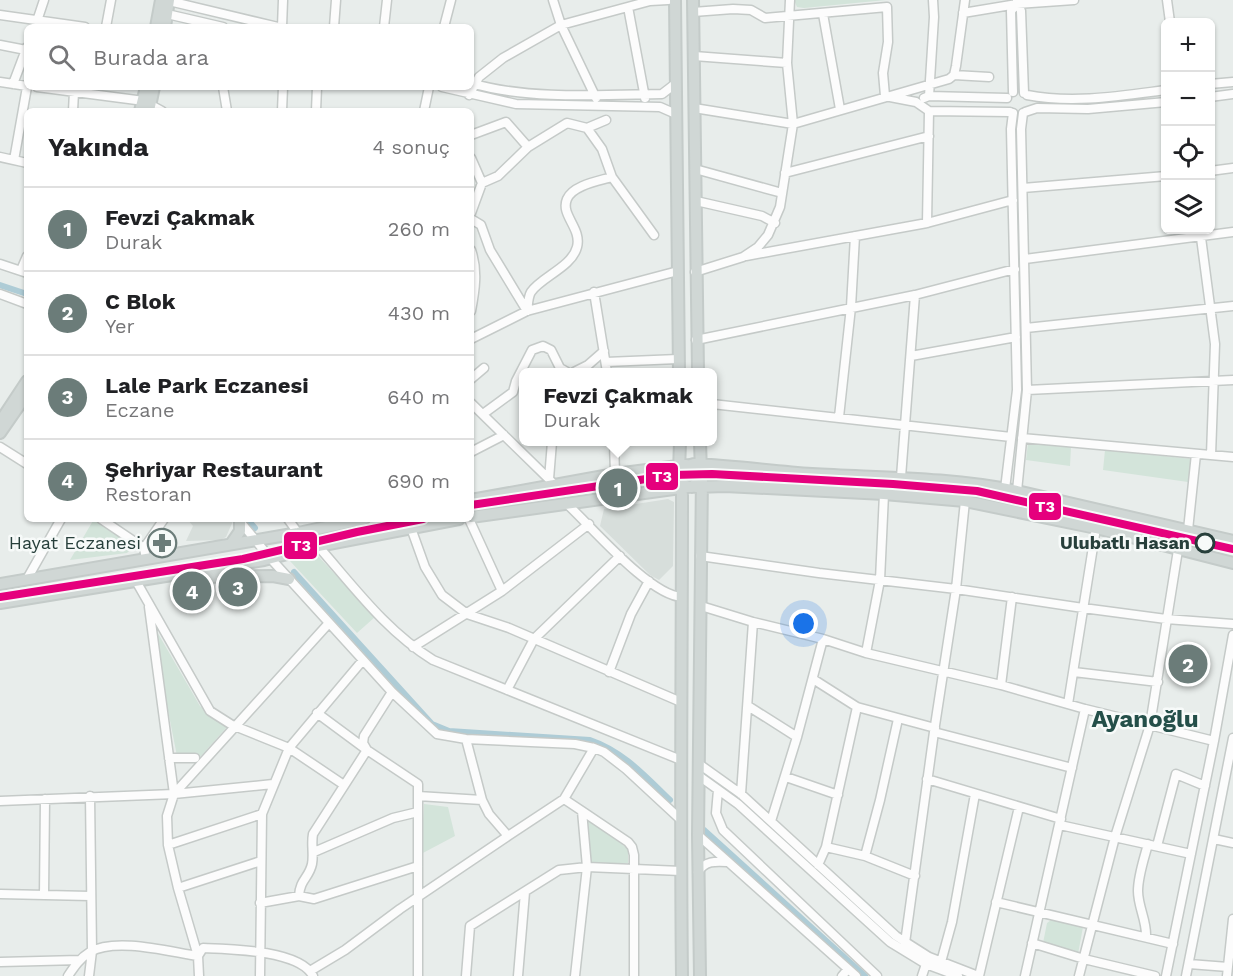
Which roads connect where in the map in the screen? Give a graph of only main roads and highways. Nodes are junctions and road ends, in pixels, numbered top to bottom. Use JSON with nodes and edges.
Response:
{"nodes":[{"id":1,"x":161,"y":0,"type":"edge"},
{"id":2,"x":169,"y":0,"type":"edge"},
{"id":3,"x":675,"y":0,"type":"edge"},
{"id":4,"x":693,"y":0,"type":"edge"},
{"id":5,"x":157,"y":24,"type":"edge"},
{"id":6,"x":165,"y":24,"type":"edge"},
{"id":7,"x":146,"y":90,"type":"edge"},
{"id":8,"x":153,"y":90,"type":"edge"},
{"id":9,"x":146,"y":107,"type":"edge"},
{"id":10,"x":679,"y":368,"type":"edge"},
{"id":11,"x":698,"y":368,"type":"edge"},
{"id":12,"x":24,"y":386,"type":"edge"},
{"id":13,"x":24,"y":398,"type":"edge"},
{"id":14,"x":0,"y":422,"type":"edge"},
{"id":15,"x":0,"y":433,"type":"edge"},
{"id":16,"x":681,"y":446,"type":"edge"},
{"id":17,"x":699,"y":446,"type":"edge"},
{"id":18,"x":690,"y":476,"type":"junction"},
{"id":19,"x":474,"y":499,"type":"edge"},
{"id":20,"x":474,"y":517,"type":"edge"},
{"id":21,"x":239,"y":522,"type":"edge"},
{"id":22,"x":349,"y":522,"type":"edge"},
{"id":23,"x":443,"y":522,"type":"edge"},
{"id":24,"x":682,"y":522,"type":"junction"},
{"id":25,"x":701,"y":524,"type":"junction"},
{"id":26,"x":1233,"y":541,"type":"edge"},
{"id":27,"x":231,"y":544,"type":"junction"},
{"id":28,"x":1233,"y":564,"type":"edge"},
{"id":29,"x":166,"y":576,"type":"junction"},
{"id":30,"x":289,"y":579,"type":"road end"},
{"id":31,"x":0,"y":584,"type":"edge"},
{"id":32,"x":0,"y":603,"type":"edge"},
{"id":33,"x":680,"y":819,"type":"junction"},
{"id":34,"x":698,"y":835,"type":"junction"},
{"id":35,"x":682,"y":976,"type":"edge"},
{"id":36,"x":700,"y":976,"type":"edge"}],
"edges":[{"from":1,"to":5,"type":"main road"},
{"from":2,"to":6,"type":"main road"},
{"from":3,"to":10,"type":"main road"},
{"from":4,"to":11,"type":"main road"},
{"from":7,"to":9,"type":"main road"},
{"from":8,"to":9,"type":"main road"},
{"from":12,"to":14,"type":"main road"},
{"from":13,"to":15,"type":"main road"},
{"from":16,"to":18,"type":"main road"},
{"from":17,"to":18,"type":"main road"},
{"from":18,"to":19,"type":"main road"},
{"from":18,"to":20,"type":"main road"},
{"from":18,"to":24,"type":"main road"},
{"from":18,"to":25,"type":"main road"},
{"from":18,"to":26,"type":"main road"},
{"from":18,"to":28,"type":"main road"},
{"from":21,"to":27,"type":"main road"},
{"from":22,"to":27,"type":"main road"},
{"from":23,"to":29,"type":"main road"},
{"from":24,"to":25,"type":"main road"},
{"from":24,"to":33,"type":"main road"},
{"from":25,"to":34,"type":"main road"},
{"from":27,"to":31,"type":"main road"},
{"from":29,"to":30,"type":"main road"},
{"from":29,"to":32,"type":"main road"},
{"from":33,"to":34,"type":"main road"},
{"from":33,"to":35,"type":"main road"},
{"from":34,"to":36,"type":"main road"}]}
